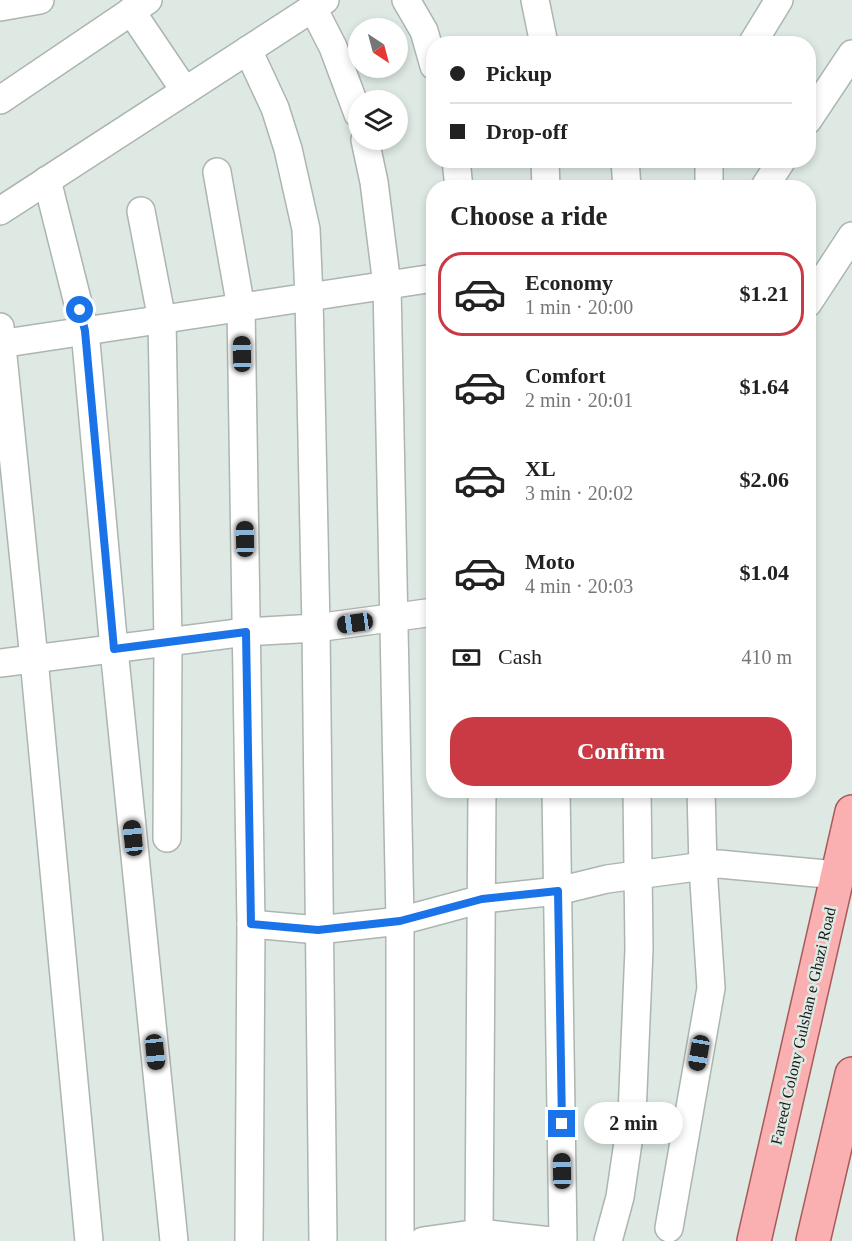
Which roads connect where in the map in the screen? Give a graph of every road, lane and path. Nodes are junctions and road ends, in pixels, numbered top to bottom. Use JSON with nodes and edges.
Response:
{"nodes":[{"id":1,"x":40,"y":0,"type":"edge"},
{"id":2,"x":406,"y":0,"type":"edge"},
{"id":3,"x":536,"y":0,"type":"edge"},
{"id":4,"x":778,"y":0,"type":"edge"},
{"id":5,"x":319,"y":4,"type":"edge"},
{"id":6,"x":140,"y":6,"type":"edge"},
{"id":7,"x":0,"y":7,"type":"edge"},
{"id":8,"x":543,"y":36,"type":"edge"},
{"id":9,"x":757,"y":36,"type":"edge"},
{"id":10,"x":426,"y":38,"type":"edge"},
{"id":11,"x":248,"y":50,"type":"junction"},
{"id":12,"x":852,"y":54,"type":"edge"},
{"id":13,"x":349,"y":90,"type":"edge"},
{"id":14,"x":185,"y":91,"type":"junction"},
{"id":15,"x":0,"y":100,"type":"edge"},
{"id":16,"x":816,"y":108,"type":"edge"},
{"id":17,"x":367,"y":150,"type":"edge"},
{"id":18,"x":217,"y":172,"type":"dead end"},
{"id":19,"x":47,"y":180,"type":"junction"},
{"id":20,"x":0,"y":211,"type":"edge"},
{"id":21,"x":141,"y":211,"type":"dead end"},
{"id":22,"x":852,"y":236,"type":"edge"},
{"id":23,"x":426,"y":279,"type":"edge"},
{"id":24,"x":387,"y":285,"type":"junction"},
{"id":25,"x":816,"y":291,"type":"edge"},
{"id":26,"x":309,"y":297,"type":"junction"},
{"id":27,"x":241,"y":308,"type":"junction"},
{"id":28,"x":162,"y":320,"type":"junction"},
{"id":29,"x":85,"y":331,"type":"junction"},
{"id":30,"x":1,"y":338,"type":"edge"},
{"id":31,"x":426,"y":613,"type":"edge"},
{"id":32,"x":394,"y":618,"type":"junction"},
{"id":33,"x":316,"y":628,"type":"junction"},
{"id":34,"x":246,"y":632,"type":"junction"},
{"id":35,"x":168,"y":642,"type":"junction"},
{"id":36,"x":114,"y":649,"type":"junction"},
{"id":37,"x":34,"y":659,"type":"junction"},
{"id":38,"x":0,"y":663,"type":"edge"},
{"id":39,"x":482,"y":798,"type":"edge"},
{"id":40,"x":556,"y":798,"type":"edge"},
{"id":41,"x":637,"y":798,"type":"edge"},
{"id":42,"x":701,"y":798,"type":"edge"},
{"id":43,"x":852,"y":812,"type":"edge"},
{"id":44,"x":167,"y":838,"type":"dead end"},
{"id":45,"x":703,"y":867,"type":"junction"},
{"id":46,"x":639,"y":875,"type":"junction"},
{"id":47,"x":837,"y":875,"type":"junction"},
{"id":48,"x":558,"y":891,"type":"junction"},
{"id":49,"x":482,"y":899,"type":"junction"},
{"id":50,"x":400,"y":921,"type":"junction"},
{"id":51,"x":251,"y":924,"type":"junction"},
{"id":52,"x":318,"y":930,"type":"junction"},
{"id":53,"x":852,"y":1074,"type":"edge"},
{"id":54,"x":669,"y":1228,"type":"dead end"},
{"id":55,"x":479,"y":1233,"type":"junction"},
{"id":56,"x":507,"y":1238,"type":"edge"},
{"id":57,"x":435,"y":1240,"type":"edge"},
{"id":58,"x":89,"y":1241,"type":"edge"},
{"id":59,"x":174,"y":1241,"type":"edge"},
{"id":60,"x":249,"y":1241,"type":"edge"},
{"id":61,"x":323,"y":1241,"type":"edge"},
{"id":62,"x":400,"y":1241,"type":"edge"},
{"id":63,"x":551,"y":1241,"type":"edge"},
{"id":64,"x":563,"y":1241,"type":"edge"},
{"id":65,"x":608,"y":1241,"type":"edge"},
{"id":66,"x":754,"y":1241,"type":"edge"},
{"id":67,"x":813,"y":1241,"type":"edge"}],
"edges":[{"from":1,"to":7,"type":"street"},
{"from":2,"to":10,"type":"street"},
{"from":3,"to":8,"type":"street"},
{"from":4,"to":9,"type":"street"},
{"from":5,"to":11,"type":"street"},
{"from":5,"to":13,"type":"street"},
{"from":6,"to":14,"type":"street"},
{"from":6,"to":15,"type":"street"},
{"from":11,"to":14,"type":"street"},
{"from":11,"to":26,"type":"street"},
{"from":12,"to":16,"type":"street"},
{"from":14,"to":19,"type":"street"},
{"from":17,"to":24,"type":"street"},
{"from":18,"to":27,"type":"street"},
{"from":19,"to":20,"type":"street"},
{"from":19,"to":29,"type":"street"},
{"from":21,"to":28,"type":"street"},
{"from":22,"to":25,"type":"street"},
{"from":23,"to":24,"type":"street"},
{"from":24,"to":26,"type":"street"},
{"from":24,"to":32,"type":"street"},
{"from":26,"to":27,"type":"street"},
{"from":26,"to":33,"type":"street"},
{"from":27,"to":28,"type":"street"},
{"from":27,"to":34,"type":"street"},
{"from":28,"to":29,"type":"street"},
{"from":28,"to":35,"type":"street"},
{"from":29,"to":30,"type":"street"},
{"from":29,"to":36,"type":"street"},
{"from":30,"to":37,"type":"street"},
{"from":31,"to":32,"type":"street"},
{"from":32,"to":33,"type":"street"},
{"from":32,"to":50,"type":"street"},
{"from":33,"to":34,"type":"street"},
{"from":33,"to":52,"type":"street"},
{"from":34,"to":35,"type":"street"},
{"from":34,"to":51,"type":"street"},
{"from":35,"to":36,"type":"street"},
{"from":35,"to":44,"type":"street"},
{"from":36,"to":37,"type":"street"},
{"from":36,"to":59,"type":"street"},
{"from":37,"to":38,"type":"street"},
{"from":37,"to":58,"type":"street"},
{"from":39,"to":49,"type":"street"},
{"from":40,"to":48,"type":"street"},
{"from":41,"to":46,"type":"street"},
{"from":42,"to":45,"type":"street"},
{"from":43,"to":47,"type":"main road","name":"Fareed Colony Gulshan e Ghazi Road"},
{"from":45,"to":46,"type":"street"},
{"from":45,"to":47,"type":"street"},
{"from":45,"to":54,"type":"street"},
{"from":46,"to":48,"type":"street"},
{"from":46,"to":65,"type":"street"},
{"from":47,"to":66,"type":"main road","name":"Fareed Colony Gulshan e Ghazi Road"},
{"from":48,"to":49,"type":"street"},
{"from":48,"to":64,"type":"street"},
{"from":49,"to":50,"type":"street"},
{"from":49,"to":55,"type":"street"},
{"from":50,"to":52,"type":"street"},
{"from":50,"to":62,"type":"street"},
{"from":51,"to":52,"type":"street"},
{"from":51,"to":60,"type":"street"},
{"from":52,"to":61,"type":"street"},
{"from":53,"to":67,"type":"main road"},
{"from":55,"to":56,"type":"street"},
{"from":55,"to":57,"type":"street"},
{"from":56,"to":63,"type":"street"}]}
